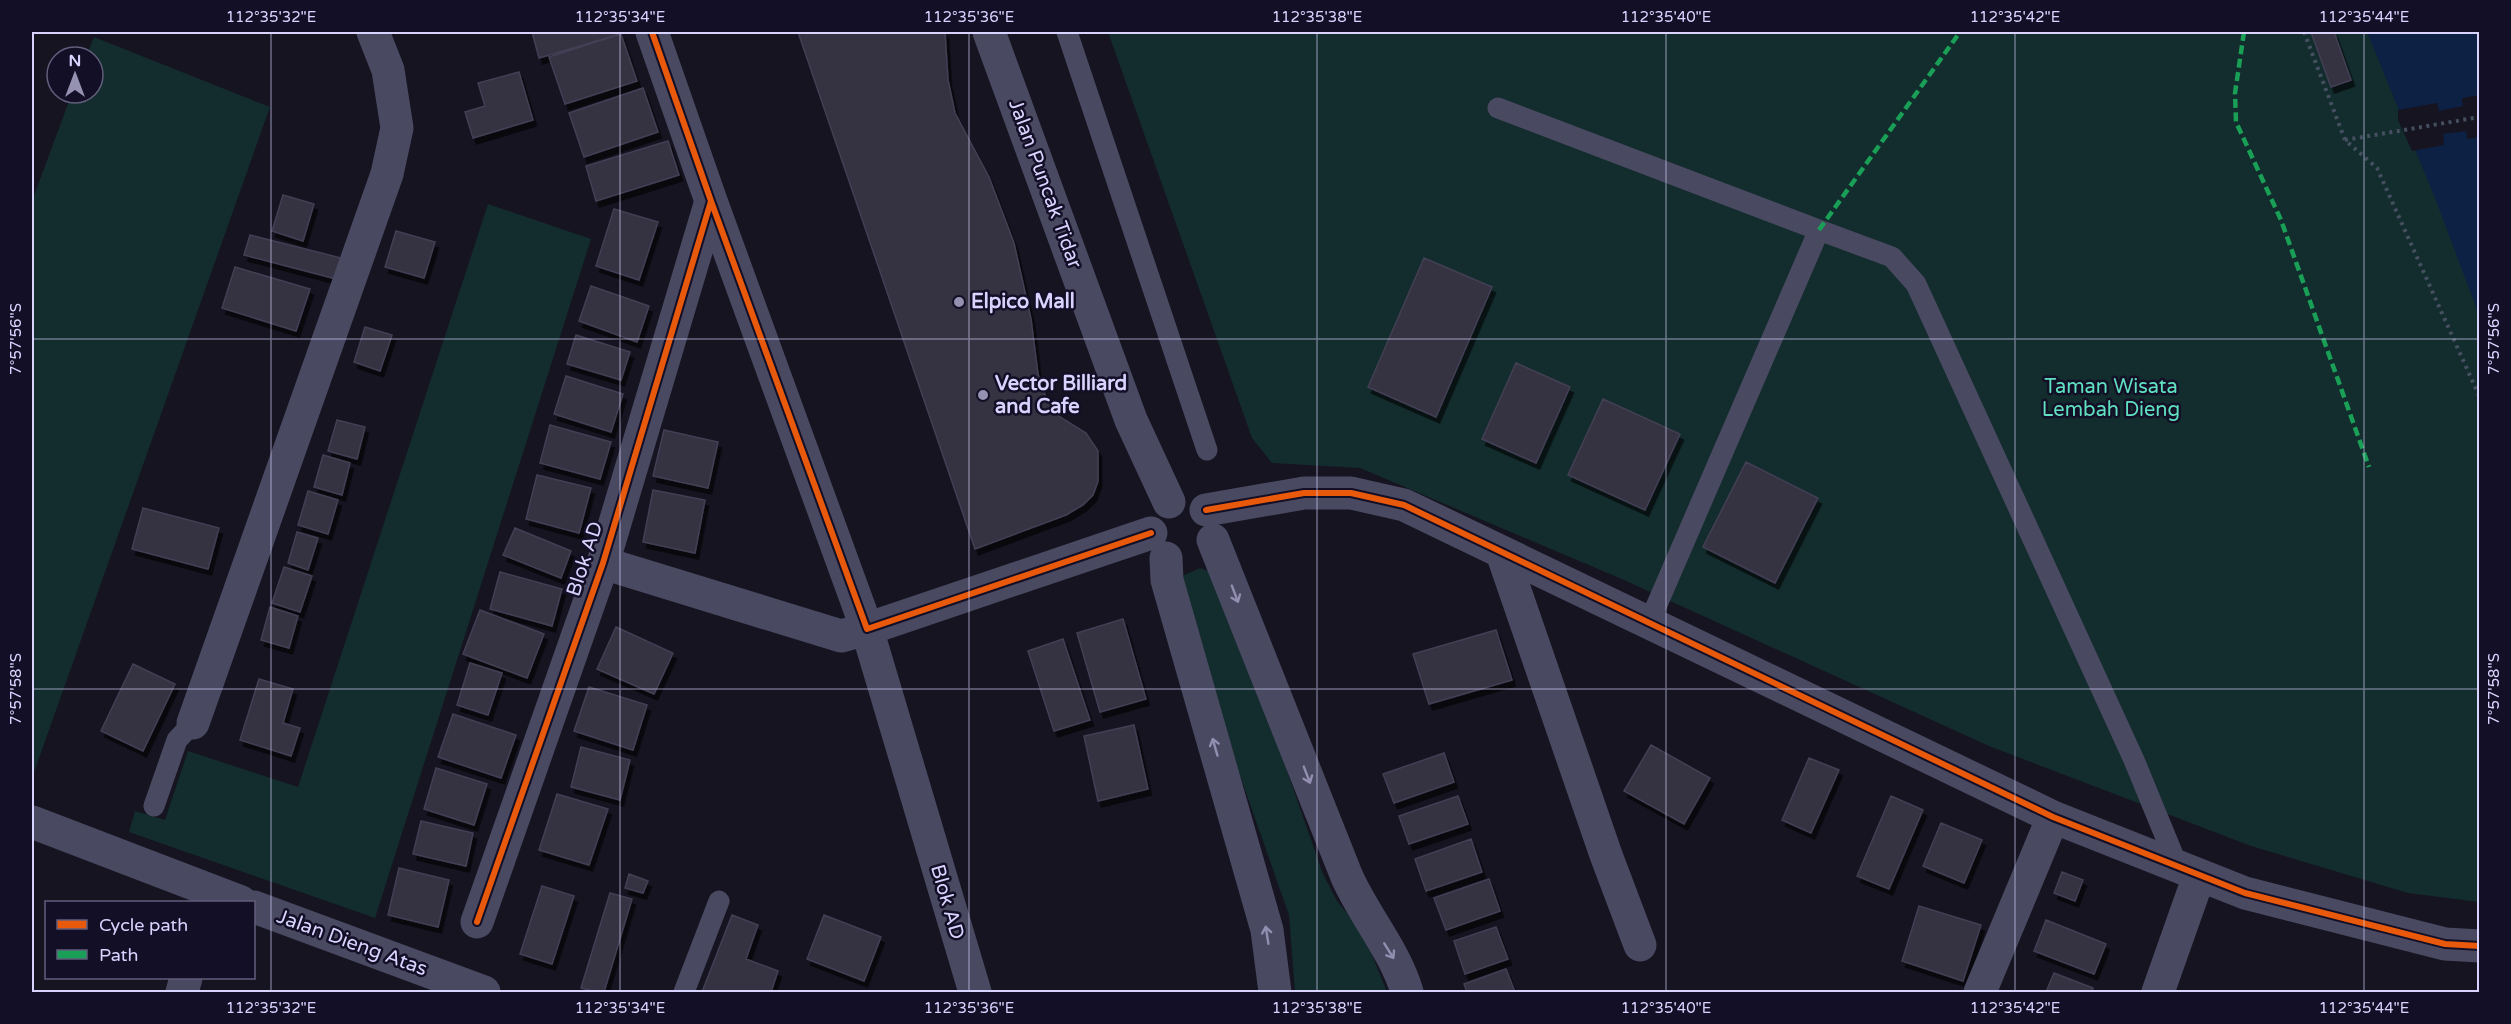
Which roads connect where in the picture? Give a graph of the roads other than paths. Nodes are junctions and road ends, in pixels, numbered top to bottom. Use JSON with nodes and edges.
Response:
{"nodes":[{"id":1,"x":373,"y":32,"type":"edge"},
{"id":2,"x":652,"y":32,"type":"edge"},
{"id":3,"x":989,"y":32,"type":"edge"},
{"id":4,"x":1067,"y":32,"type":"edge"},
{"id":5,"x":1498,"y":108,"type":"dead end"},
{"id":6,"x":711,"y":201,"type":"junction"},
{"id":7,"x":1819,"y":230,"type":"junction"},
{"id":8,"x":1207,"y":450,"type":"dead end"},
{"id":9,"x":1169,"y":502,"type":"junction"},
{"id":10,"x":1210,"y":525,"type":"junction"},
{"id":11,"x":1158,"y":546,"type":"junction"},
{"id":12,"x":1502,"y":553,"type":"junction"},
{"id":13,"x":603,"y":563,"type":"junction"},
{"id":14,"x":1649,"y":623,"type":"junction"},
{"id":15,"x":867,"y":629,"type":"junction"},
{"id":16,"x":193,"y":723,"type":"joint"},
{"id":17,"x":154,"y":806,"type":"dead end"},
{"id":18,"x":2053,"y":817,"type":"junction"},
{"id":19,"x":32,"y":822,"type":"edge"},
{"id":20,"x":2188,"y":871,"type":"junction"},
{"id":21,"x":220,"y":899,"type":"edge"},
{"id":22,"x":719,"y":901,"type":"dead end"},
{"id":23,"x":255,"y":907,"type":"edge"},
{"id":24,"x":477,"y":921,"type":"dead end"},
{"id":25,"x":1640,"y":945,"type":"dead end"},
{"id":26,"x":2480,"y":946,"type":"edge"},
{"id":27,"x":965,"y":984,"type":"edge"},
{"id":28,"x":484,"y":993,"type":"edge"},
{"id":29,"x":684,"y":993,"type":"edge"},
{"id":30,"x":1275,"y":993,"type":"edge"},
{"id":31,"x":1407,"y":993,"type":"edge"},
{"id":32,"x":1980,"y":993,"type":"edge"},
{"id":33,"x":2158,"y":993,"type":"edge"}],
"edges":[{"from":1,"to":16,"type":"street"},
{"from":2,"to":6,"type":"street","name":"Blok AD"},
{"from":3,"to":9,"type":"street","name":"Jalan Puncak Tidar"},
{"from":4,"to":8,"type":"lane"},
{"from":5,"to":7,"type":"lane"},
{"from":6,"to":13,"type":"street","name":"Blok AD"},
{"from":6,"to":15,"type":"street","name":"Blok AD"},
{"from":7,"to":14,"type":"lane"},
{"from":7,"to":20,"type":"lane"},
{"from":9,"to":10,"type":"street"},
{"from":9,"to":11,"type":"street"},
{"from":10,"to":11,"type":"street"},
{"from":10,"to":12,"type":"street"},
{"from":10,"to":31,"type":"street","one_way":true},
{"from":11,"to":15,"type":"street","name":"Blok AD"},
{"from":30,"to":11,"type":"street","one_way":true},
{"from":12,"to":14,"type":"street"},
{"from":12,"to":25,"type":"street"},
{"from":13,"to":15,"type":"street","name":"Blok AD"},
{"from":13,"to":24,"type":"street","name":"Blok AD"},
{"from":14,"to":18,"type":"street"},
{"from":15,"to":27,"type":"street","name":"Blok AD"},
{"from":16,"to":17,"type":"lane"},
{"from":18,"to":20,"type":"street"},
{"from":18,"to":32,"type":"street"},
{"from":19,"to":21,"type":"street"},
{"from":20,"to":26,"type":"street"},
{"from":20,"to":33,"type":"street"},
{"from":22,"to":29,"type":"lane"},
{"from":23,"to":28,"type":"street","name":"Jalan Dieng Atas"}]}
